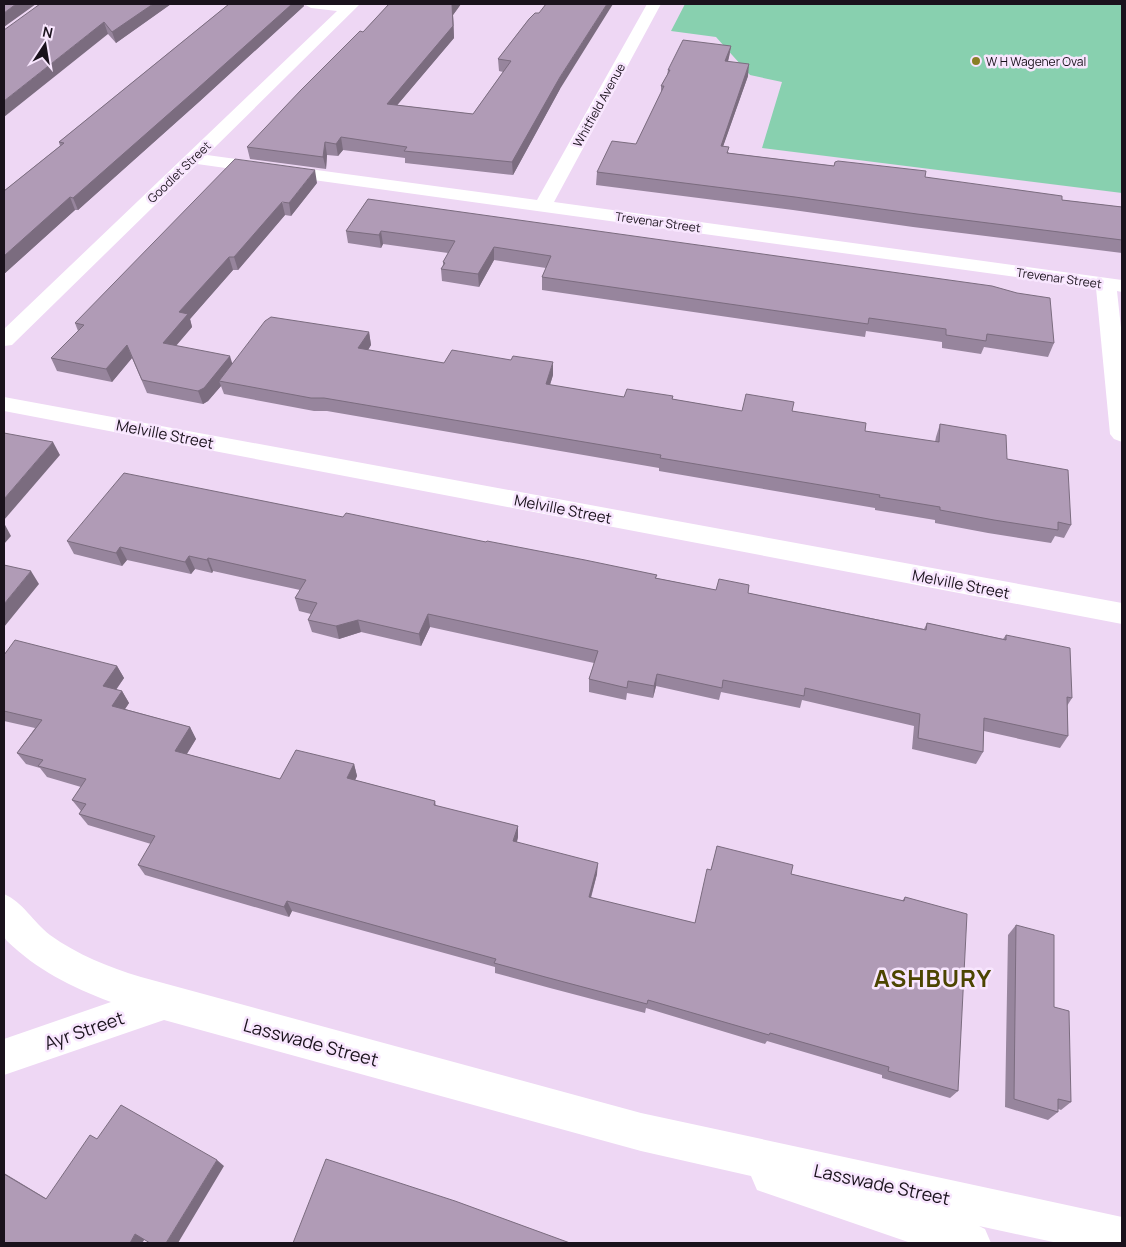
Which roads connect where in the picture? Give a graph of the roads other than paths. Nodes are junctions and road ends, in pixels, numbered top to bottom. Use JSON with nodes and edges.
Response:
{"nodes":[{"id":1,"x":311,"y":4,"type":"edge"},
{"id":2,"x":654,"y":4,"type":"edge"},
{"id":3,"x":351,"y":6,"type":"edge"},
{"id":4,"x":194,"y":158,"type":"junction"},
{"id":5,"x":543,"y":206,"type":"junction"},
{"id":6,"x":1114,"y":285,"type":"edge"},
{"id":7,"x":4,"y":340,"type":"edge"},
{"id":8,"x":4,"y":404,"type":"edge"},
{"id":9,"x":1122,"y":434,"type":"edge"},
{"id":10,"x":1122,"y":614,"type":"edge"},
{"id":11,"x":4,"y":910,"type":"edge"},
{"id":12,"x":164,"y":1002,"type":"junction"},
{"id":13,"x":4,"y":1057,"type":"edge"},
{"id":14,"x":641,"y":1132,"type":"junction"},
{"id":15,"x":1122,"y":1237,"type":"edge"},
{"id":16,"x":971,"y":1243,"type":"edge"}],
"edges":[{"from":1,"to":3,"type":"street"},
{"from":2,"to":5,"type":"street","name":"Whitfield Avenue"},
{"from":3,"to":4,"type":"street","name":"Goodlet Street"},
{"from":4,"to":5,"type":"street","name":"Trevenar Street"},
{"from":4,"to":7,"type":"street","name":"Goodlet Street"},
{"from":5,"to":6,"type":"street","name":"Trevenar Street"},
{"from":6,"to":9,"type":"street"},
{"from":8,"to":10,"type":"street","name":"Melville Street"},
{"from":11,"to":12,"type":"street","name":"Lasswade Street"},
{"from":12,"to":13,"type":"street","name":"Ayr Street"},
{"from":12,"to":14,"type":"street","name":"Lasswade Street"},
{"from":14,"to":15,"type":"street","name":"Lasswade Street"},
{"from":14,"to":16,"type":"street","name":"Lasswade Street"}]}
